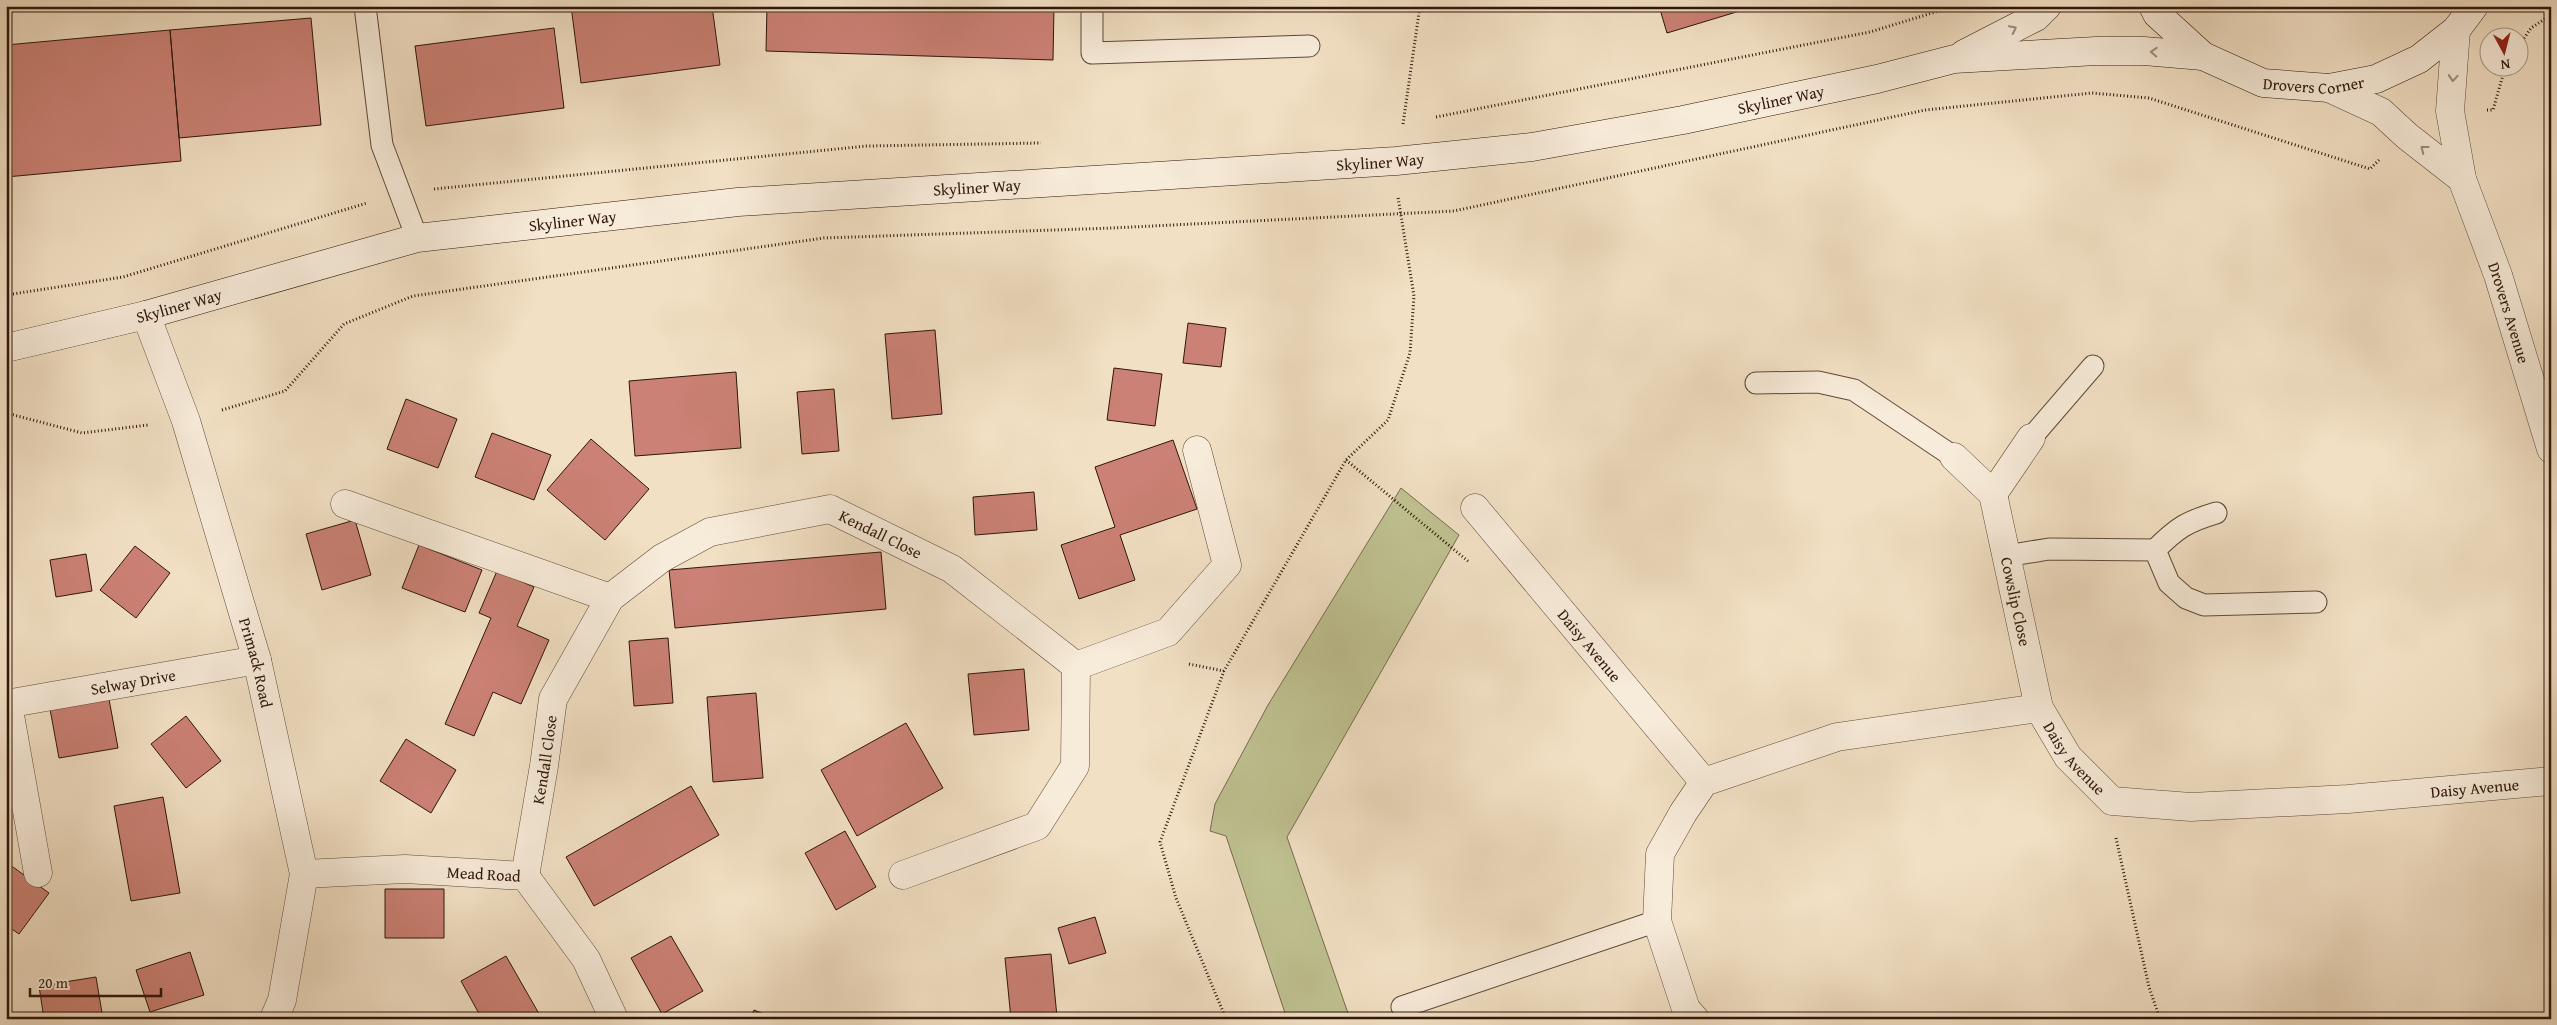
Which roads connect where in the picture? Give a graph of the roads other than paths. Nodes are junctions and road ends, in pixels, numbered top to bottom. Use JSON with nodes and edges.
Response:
{"nodes":[{"id":1,"x":365,"y":6,"type":"edge"},
{"id":2,"x":1092,"y":6,"type":"edge"},
{"id":3,"x":2047,"y":6,"type":"edge"},
{"id":4,"x":2152,"y":6,"type":"edge"},
{"id":5,"x":2474,"y":6,"type":"edge"},
{"id":6,"x":2456,"y":30,"type":"junction"},
{"id":7,"x":1309,"y":46,"type":"dead end"},
{"id":8,"x":2203,"y":56,"type":"junction"},
{"id":9,"x":1954,"y":59,"type":"junction"},
{"id":10,"x":2329,"y":88,"type":"junction"},
{"id":11,"x":2462,"y":179,"type":"junction"},
{"id":12,"x":417,"y":238,"type":"junction"},
{"id":13,"x":146,"y":315,"type":"junction"},
{"id":14,"x":6,"y":348,"type":"edge"},
{"id":15,"x":2093,"y":366,"type":"dead end"},
{"id":16,"x":1756,"y":383,"type":"dead end"},
{"id":17,"x":2031,"y":438,"type":"joint"},
{"id":18,"x":2551,"y":449,"type":"edge"},
{"id":19,"x":1196,"y":450,"type":"dead end"},
{"id":20,"x":1954,"y":458,"type":"joint"},
{"id":21,"x":1993,"y":494,"type":"junction"},
{"id":22,"x":345,"y":504,"type":"dead end"},
{"id":23,"x":1475,"y":508,"type":"dead end"},
{"id":24,"x":2216,"y":512,"type":"dead end"},
{"id":25,"x":2155,"y":550,"type":"junction"},
{"id":26,"x":2006,"y":556,"type":"junction"},
{"id":27,"x":610,"y":598,"type":"junction"},
{"id":28,"x":2316,"y":602,"type":"dead end"},
{"id":29,"x":257,"y":660,"type":"junction"},
{"id":30,"x":1076,"y":666,"type":"junction"},
{"id":31,"x":7,"y":704,"type":"edge"},
{"id":32,"x":2038,"y":708,"type":"junction"},
{"id":33,"x":2551,"y":781,"type":"edge"},
{"id":34,"x":1704,"y":782,"type":"junction"},
{"id":35,"x":38,"y":872,"type":"dead end"},
{"id":36,"x":304,"y":874,"type":"junction"},
{"id":37,"x":903,"y":875,"type":"dead end"},
{"id":38,"x":525,"y":876,"type":"junction"},
{"id":39,"x":1657,"y":921,"type":"junction"},
{"id":40,"x":1402,"y":1007,"type":"dead end"},
{"id":41,"x":274,"y":1019,"type":"edge"},
{"id":42,"x":614,"y":1019,"type":"edge"},
{"id":43,"x":1695,"y":1019,"type":"edge"}],
"edges":[{"from":1,"to":12,"type":"lane"},
{"from":2,"to":7,"type":"lane"},
{"from":9,"to":3,"type":"street","name":"Skyliner Way","one_way":true},
{"from":4,"to":8,"type":"street","name":"Drovers Corner"},
{"from":5,"to":6,"type":"street","name":"Drovers Corner"},
{"from":6,"to":10,"type":"street","name":"Drovers Corner"},
{"from":6,"to":11,"type":"street","name":"Drovers Avenue","one_way":true},
{"from":8,"to":9,"type":"street","name":"Skyliner Way","one_way":true},
{"from":8,"to":10,"type":"street","name":"Drovers Corner"},
{"from":9,"to":12,"type":"street","name":"Skyliner Way"},
{"from":11,"to":10,"type":"street","one_way":true},
{"from":11,"to":18,"type":"street","name":"Drovers Avenue"},
{"from":12,"to":13,"type":"street","name":"Skyliner Way"},
{"from":13,"to":14,"type":"street","name":"Skyliner Way"},
{"from":13,"to":29,"type":"street","name":"Primack Road"},
{"from":15,"to":17,"type":"lane"},
{"from":16,"to":20,"type":"lane"},
{"from":17,"to":21,"type":"street"},
{"from":19,"to":30,"type":"street"},
{"from":20,"to":21,"type":"street"},
{"from":21,"to":26,"type":"street","name":"Cowslip Close"},
{"from":22,"to":27,"type":"street"},
{"from":23,"to":34,"type":"street","name":"Daisy Avenue"},
{"from":24,"to":25,"type":"lane"},
{"from":25,"to":26,"type":"lane"},
{"from":25,"to":28,"type":"lane"},
{"from":26,"to":32,"type":"street","name":"Cowslip Close"},
{"from":27,"to":30,"type":"street","name":"Kendall Close"},
{"from":27,"to":38,"type":"street","name":"Kendall Close"},
{"from":29,"to":31,"type":"street","name":"Selway Drive"},
{"from":29,"to":36,"type":"street","name":"Primack Road"},
{"from":30,"to":37,"type":"street"},
{"from":31,"to":35,"type":"street","name":"Selway Drive"},
{"from":32,"to":33,"type":"street","name":"Daisy Avenue"},
{"from":32,"to":34,"type":"street","name":"Daisy Avenue"},
{"from":34,"to":39,"type":"street"},
{"from":36,"to":38,"type":"street","name":"Mead Road"},
{"from":36,"to":41,"type":"street","name":"Primack Road"},
{"from":38,"to":42,"type":"street","name":"Mead Road"},
{"from":39,"to":40,"type":"lane"},
{"from":39,"to":43,"type":"street"}]}
